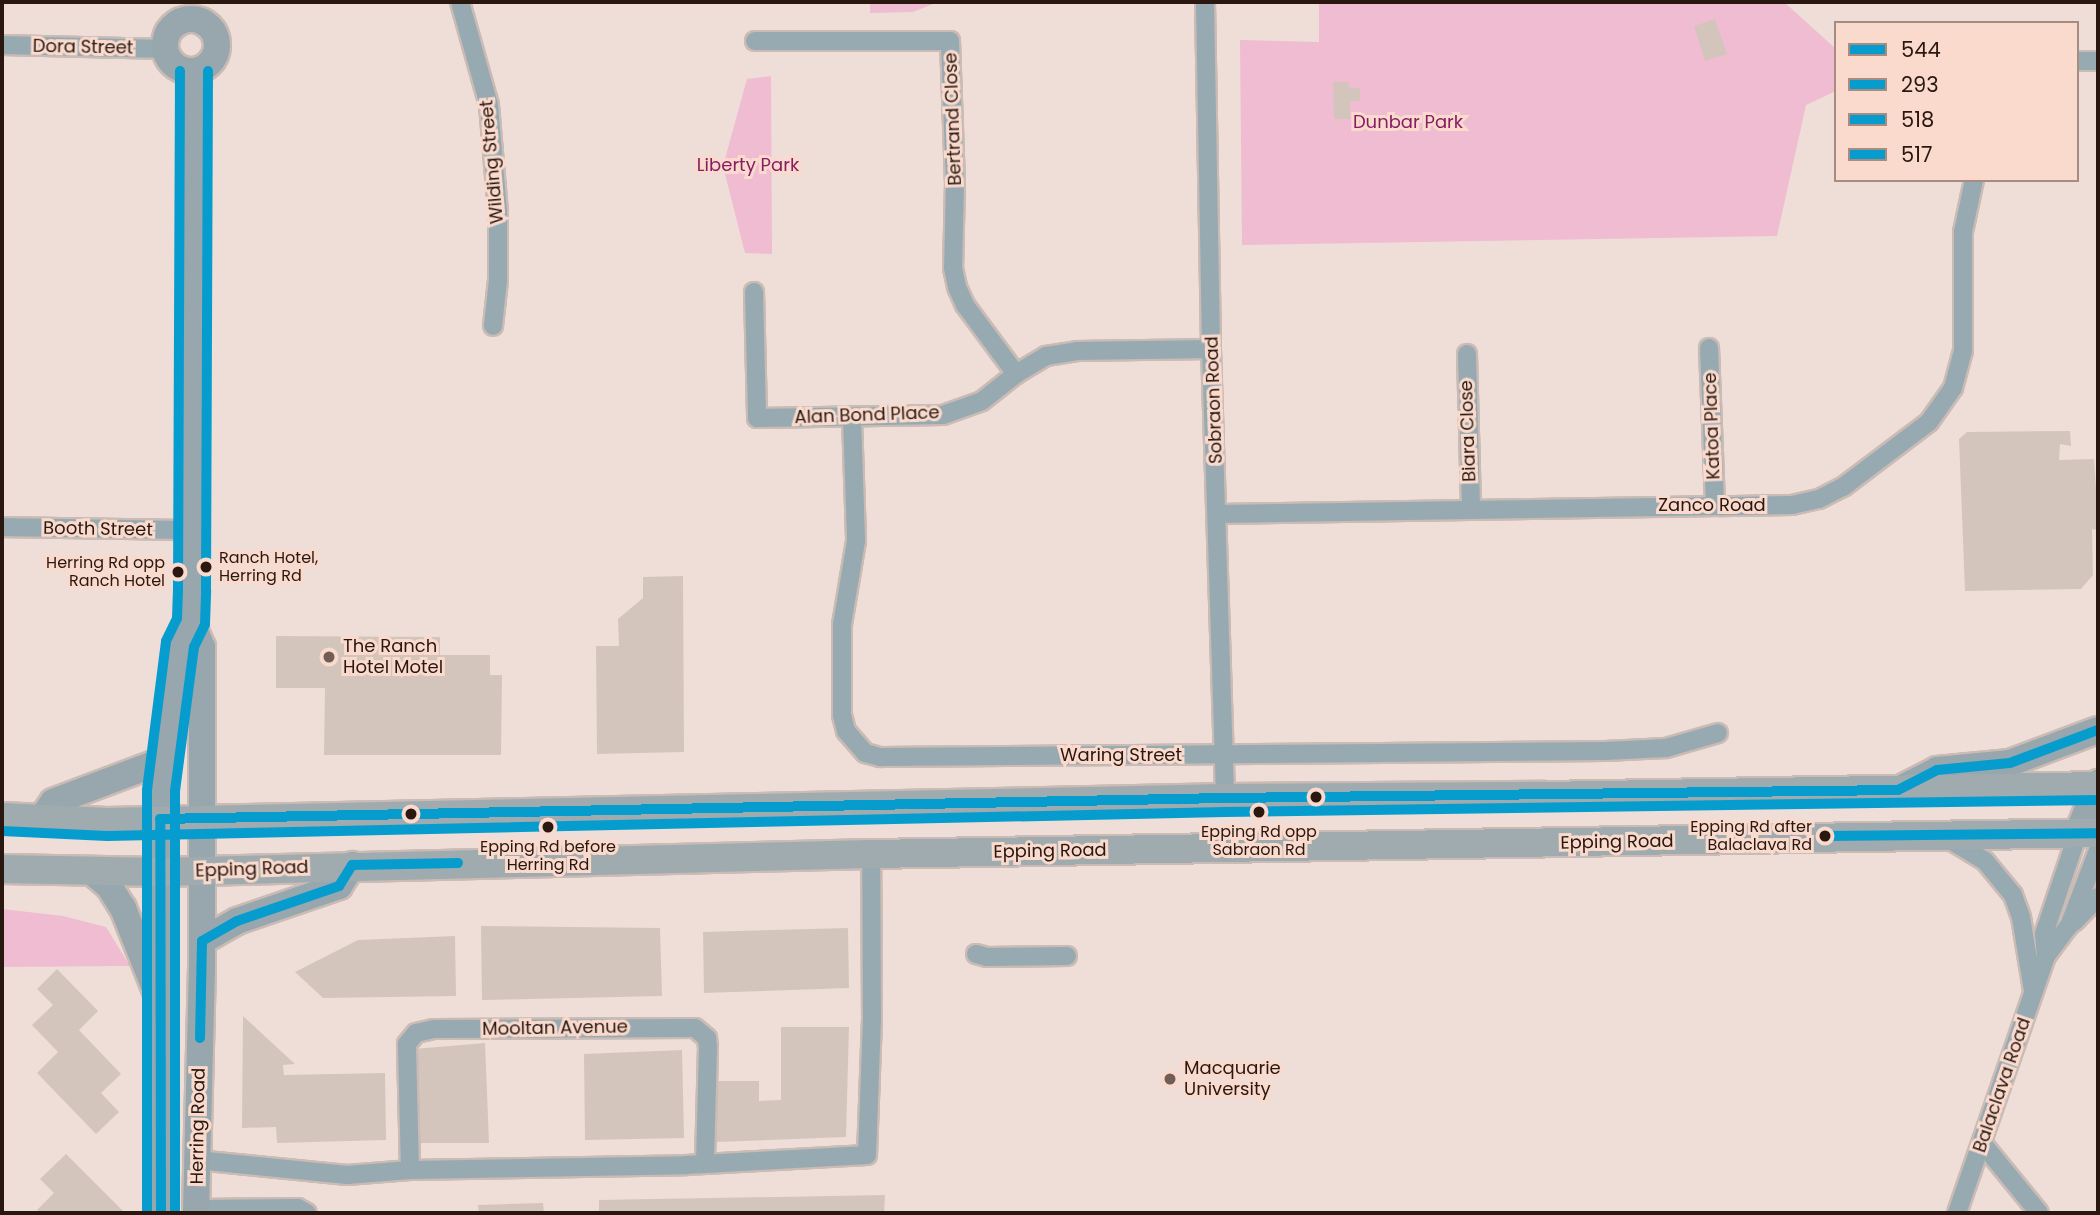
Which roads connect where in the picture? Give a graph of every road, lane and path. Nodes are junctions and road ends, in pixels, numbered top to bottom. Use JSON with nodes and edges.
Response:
{"nodes":[{"id":1,"x":460,"y":2,"type":"edge"},
{"id":2,"x":1205,"y":2,"type":"edge"},
{"id":3,"x":189,"y":10,"type":"edge"},
{"id":4,"x":755,"y":41,"type":"dead end"},
{"id":5,"x":2,"y":45,"type":"edge"},
{"id":6,"x":165,"y":49,"type":"junction"},
{"id":7,"x":2079,"y":61,"type":"edge"},
{"id":8,"x":2098,"y":61,"type":"edge"},
{"id":9,"x":194,"y":71,"type":"junction"},
{"id":10,"x":1974,"y":182,"type":"edge"},
{"id":11,"x":754,"y":292,"type":"dead end"},
{"id":12,"x":493,"y":326,"type":"dead end"},
{"id":13,"x":1709,"y":348,"type":"dead end"},
{"id":14,"x":1211,"y":349,"type":"junction"},
{"id":15,"x":1467,"y":354,"type":"dead end"},
{"id":16,"x":1016,"y":374,"type":"junction"},
{"id":17,"x":852,"y":418,"type":"junction"},
{"id":18,"x":1715,"y":505,"type":"junction"},
{"id":19,"x":1471,"y":508,"type":"junction"},
{"id":20,"x":1218,"y":514,"type":"junction"},
{"id":21,"x":2,"y":527,"type":"edge"},
{"id":22,"x":194,"y":530,"type":"junction"},
{"id":23,"x":191,"y":622,"type":"junction"},
{"id":24,"x":2098,"y":730,"type":"edge"},
{"id":25,"x":1718,"y":733,"type":"dead end"},
{"id":26,"x":1224,"y":754,"type":"junction"},
{"id":27,"x":164,"y":760,"type":"junction"},
{"id":28,"x":2098,"y":785,"type":"edge"},
{"id":29,"x":1898,"y":790,"type":"junction"},
{"id":30,"x":1225,"y":798,"type":"junction"},
{"id":31,"x":2,"y":817,"type":"edge"},
{"id":32,"x":43,"y":818,"type":"junction"},
{"id":33,"x":160,"y":819,"type":"junction"},
{"id":34,"x":201,"y":820,"type":"junction"},
{"id":35,"x":1939,"y":834,"type":"junction"},
{"id":36,"x":2092,"y":839,"type":"edge"},
{"id":37,"x":871,"y":854,"type":"junction"},
{"id":38,"x":352,"y":865,"type":"junction"},
{"id":39,"x":2,"y":869,"type":"edge"},
{"id":40,"x":91,"y":871,"type":"junction"},
{"id":41,"x":202,"y":871,"type":"junction"},
{"id":42,"x":160,"y":872,"type":"junction"},
{"id":43,"x":2098,"y":897,"type":"edge"},
{"id":44,"x":2069,"y":926,"type":"junction"},
{"id":45,"x":202,"y":941,"type":"junction"},
{"id":46,"x":976,"y":954,"type":"dead end"},
{"id":47,"x":1067,"y":956,"type":"dead end"},
{"id":48,"x":2046,"y":956,"type":"junction"},
{"id":49,"x":2034,"y":993,"type":"junction"},
{"id":50,"x":160,"y":999,"type":"junction"},
{"id":51,"x":1982,"y":1143,"type":"junction"},
{"id":52,"x":197,"y":1160,"type":"junction"},
{"id":53,"x":705,"y":1163,"type":"junction"},
{"id":54,"x":410,"y":1170,"type":"junction"},
{"id":55,"x":196,"y":1211,"type":"edge"},
{"id":56,"x":161,"y":1213,"type":"edge"},
{"id":57,"x":307,"y":1213,"type":"edge"},
{"id":58,"x":1957,"y":1213,"type":"edge"},
{"id":59,"x":2039,"y":1213,"type":"edge"}],
"edges":[{"from":1,"to":12,"type":"street","name":"Wilding Street"},
{"from":2,"to":14,"type":"street","name":"Sobraon Road"},
{"from":3,"to":6,"type":"main road"},
{"from":3,"to":9,"type":"main road"},
{"from":4,"to":16,"type":"street","name":"Bertrand Close"},
{"from":5,"to":6,"type":"street","name":"Dora Street"},
{"from":6,"to":9,"type":"main road"},
{"from":7,"to":8,"type":"street"},
{"from":9,"to":22,"type":"main road","name":"Herring Road"},
{"from":10,"to":18,"type":"street","name":"Zanco Road"},
{"from":11,"to":17,"type":"street","name":"Alan Bond Place"},
{"from":13,"to":18,"type":"street","name":"Katoa Place"},
{"from":14,"to":16,"type":"street","name":"Alan Bond Place"},
{"from":14,"to":20,"type":"street","name":"Sobraon Road"},
{"from":15,"to":19,"type":"street","name":"Biara Close"},
{"from":16,"to":17,"type":"street","name":"Alan Bond Place"},
{"from":17,"to":26,"type":"street","name":"Waring Street"},
{"from":18,"to":19,"type":"street","name":"Zanco Road"},
{"from":19,"to":20,"type":"street","name":"Zanco Road"},
{"from":20,"to":26,"type":"street","name":"Sobraon Road"},
{"from":21,"to":22,"type":"street","name":"Booth Street"},
{"from":22,"to":23,"type":"main road","name":"Herring Road"},
{"from":23,"to":27,"type":"main road","name":"Herring Road"},
{"from":23,"to":34,"type":"main road","name":"Herring Road"},
{"from":24,"to":29,"type":"main road"},
{"from":25,"to":26,"type":"street","name":"Waring Street"},
{"from":26,"to":30,"type":"street","name":"Sobraon Road"},
{"from":27,"to":32,"type":"main road"},
{"from":27,"to":33,"type":"main road","name":"Herring Road"},
{"from":28,"to":29,"type":"main road"},
{"from":28,"to":36,"type":"main road","name":"Balaclava Road"},
{"from":29,"to":30,"type":"main road"},
{"from":30,"to":34,"type":"main road"},
{"from":31,"to":32,"type":"main road"},
{"from":32,"to":33,"type":"main road"},
{"from":33,"to":34,"type":"main road"},
{"from":33,"to":42,"type":"main road","name":"Herring Road"},
{"from":34,"to":41,"type":"main road","name":"Herring Road"},
{"from":35,"to":36,"type":"main road","name":"Epping Road"},
{"from":35,"to":37,"type":"main road","name":"Epping Road"},
{"from":35,"to":49,"type":"street"},
{"from":36,"to":44,"type":"street","name":"Balaclava Road"},
{"from":36,"to":48,"type":"street","name":"Balaclava Road"},
{"from":37,"to":38,"type":"main road","name":"Epping Road"},
{"from":37,"to":53,"type":"street"},
{"from":38,"to":41,"type":"main road","name":"Epping Road"},
{"from":38,"to":45,"type":"main road"},
{"from":39,"to":40,"type":"main road","name":"Epping Road"},
{"from":40,"to":42,"type":"main road","name":"Epping Road"},
{"from":40,"to":50,"type":"main road"},
{"from":41,"to":42,"type":"main road","name":"Epping Road"},
{"from":41,"to":45,"type":"main road","name":"Herring Road"},
{"from":42,"to":50,"type":"main road","name":"Herring Road"},
{"from":43,"to":44,"type":"street"},
{"from":44,"to":48,"type":"street","name":"Balaclava Road"},
{"from":45,"to":52,"type":"main road","name":"Herring Road"},
{"from":46,"to":47,"type":"street"},
{"from":48,"to":49,"type":"street","name":"Balaclava Road"},
{"from":49,"to":51,"type":"street","name":"Balaclava Road"},
{"from":50,"to":56,"type":"main road","name":"Herring Road"},
{"from":51,"to":58,"type":"street","name":"Balaclava Road"},
{"from":51,"to":59,"type":"street"},
{"from":52,"to":54,"type":"street"},
{"from":52,"to":55,"type":"main road","name":"Herring Road"},
{"from":53,"to":54,"type":"street"},
{"from":53,"to":54,"type":"street","name":"Mooltan Avenue"},
{"from":55,"to":57,"type":"street"}]}
